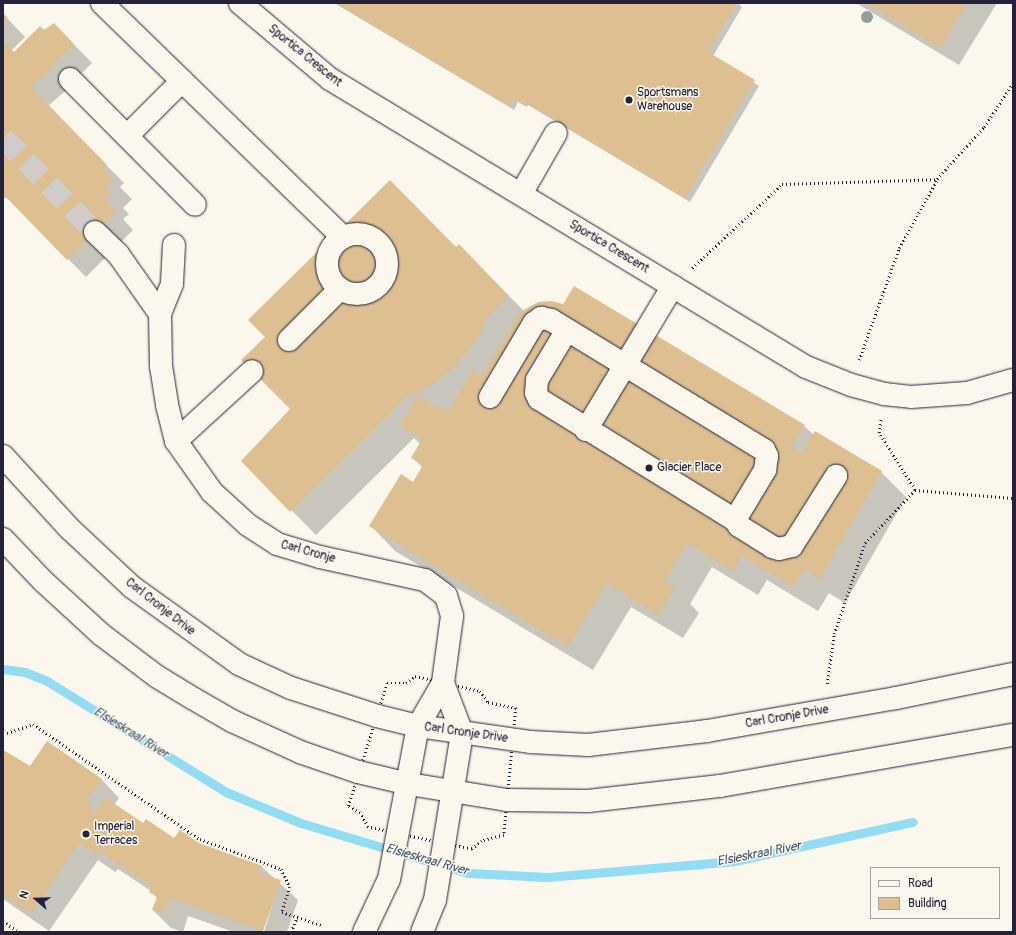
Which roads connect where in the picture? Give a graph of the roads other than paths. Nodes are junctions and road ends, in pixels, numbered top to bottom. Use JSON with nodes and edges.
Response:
{"nodes":[{"id":1,"x":102,"y":3,"type":"edge"},
{"id":2,"x":240,"y":3,"type":"edge"},
{"id":3,"x":70,"y":79,"type":"dead end"},
{"id":4,"x":182,"y":81,"type":"junction"},
{"id":5,"x":556,"y":133,"type":"dead end"},
{"id":6,"x":127,"y":136,"type":"junction"},
{"id":7,"x":521,"y":194,"type":"junction"},
{"id":8,"x":195,"y":205,"type":"dead end"},
{"id":9,"x":96,"y":232,"type":"tunnel mouth"},
{"id":10,"x":342,"y":237,"type":"junction"},
{"id":11,"x":174,"y":245,"type":"dead end"},
{"id":12,"x":673,"y":286,"type":"junction"},
{"id":13,"x":340,"y":289,"type":"junction"},
{"id":14,"x":160,"y":314,"type":"junction"},
{"id":15,"x":568,"y":330,"type":"junction"},
{"id":16,"x":289,"y":340,"type":"dead end"},
{"id":17,"x":625,"y":365,"type":"junction"},
{"id":18,"x":252,"y":371,"type":"dead end"},
{"id":19,"x":1013,"y":380,"type":"edge"},
{"id":20,"x":490,"y":397,"type":"dead end"},
{"id":21,"x":586,"y":430,"type":"junction"},
{"id":22,"x":176,"y":441,"type":"junction"},
{"id":23,"x":3,"y":456,"type":"edge"},
{"id":24,"x":836,"y":476,"type":"dead end"},
{"id":25,"x":735,"y":520,"type":"junction"},
{"id":26,"x":3,"y":538,"type":"edge"},
{"id":27,"x":1013,"y":674,"type":"edge"},
{"id":28,"x":443,"y":683,"type":"junction"},
{"id":29,"x":418,"y":726,"type":"junction"},
{"id":30,"x":462,"y":733,"type":"junction"},
{"id":31,"x":1013,"y":734,"type":"edge"},
{"id":32,"x":409,"y":784,"type":"junction"},
{"id":33,"x":454,"y":792,"type":"junction"},
{"id":34,"x":364,"y":932,"type":"edge"},
{"id":35,"x":422,"y":932,"type":"edge"}],
"edges":[{"from":1,"to":4,"type":"main road"},
{"from":2,"to":7,"type":"main road","name":"Sportica Crescent"},
{"from":3,"to":6,"type":"main road"},
{"from":4,"to":6,"type":"main road"},
{"from":4,"to":10,"type":"main road"},
{"from":5,"to":7,"type":"main road"},
{"from":6,"to":8,"type":"main road"},
{"from":7,"to":12,"type":"main road","name":"Sportica Crescent"},
{"from":9,"to":14,"type":"main road"},
{"from":10,"to":13,"type":"main road"},
{"from":10,"to":13,"type":"main road"},
{"from":11,"to":14,"type":"main road"},
{"from":12,"to":17,"type":"main road"},
{"from":12,"to":19,"type":"main road","name":"Sportica Crescent"},
{"from":13,"to":16,"type":"main road"},
{"from":14,"to":22,"type":"main road","name":"Carl Cronje"},
{"from":15,"to":17,"type":"main road"},
{"from":15,"to":20,"type":"main road"},
{"from":15,"to":21,"type":"main road"},
{"from":17,"to":21,"type":"main road"},
{"from":17,"to":25,"type":"main road"},
{"from":18,"to":22,"type":"main road"},
{"from":21,"to":25,"type":"main road"},
{"from":22,"to":28,"type":"main road","name":"Carl Cronje"},
{"from":23,"to":29,"type":"main road","name":"Carl Cronje Drive"},
{"from":24,"to":25,"type":"main road"},
{"from":26,"to":32,"type":"main road"},
{"from":27,"to":30,"type":"main road","name":"Carl Cronje Drive"},
{"from":28,"to":29,"type":"main road","name":"Carl Cronje"},
{"from":28,"to":30,"type":"main road","name":"Carl Cronje"},
{"from":29,"to":30,"type":"main road","name":"Carl Cronje Drive"},
{"from":29,"to":32,"type":"main road"},
{"from":30,"to":33,"type":"main road"},
{"from":31,"to":33,"type":"main road"},
{"from":32,"to":33,"type":"main road"},
{"from":32,"to":34,"type":"main road"},
{"from":33,"to":35,"type":"main road"}]}
